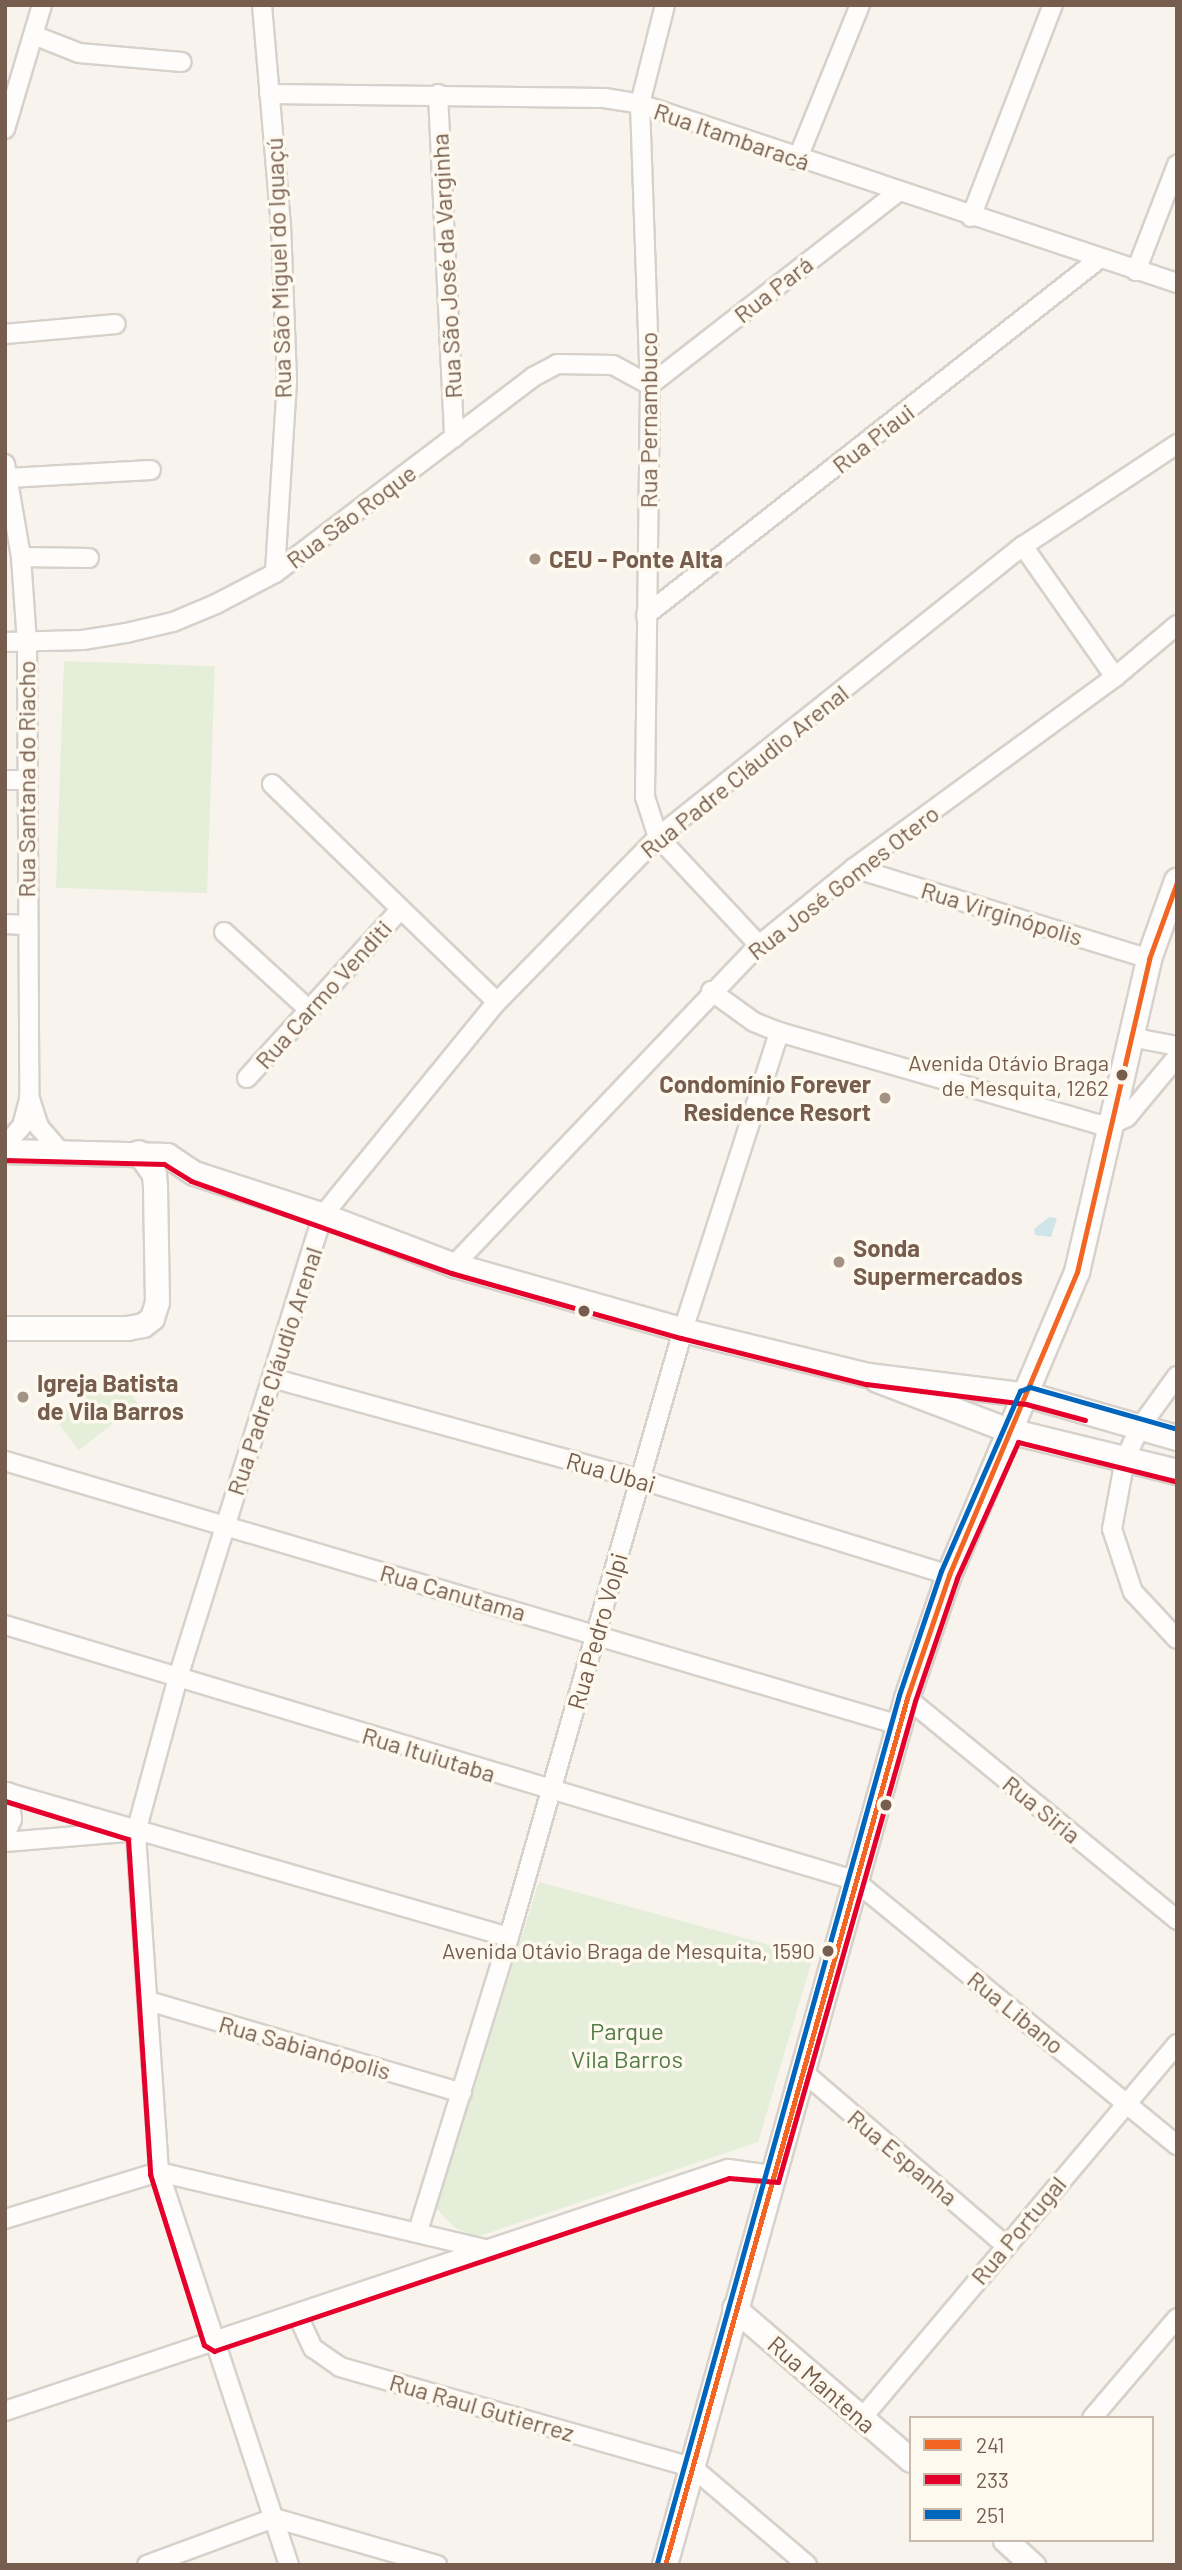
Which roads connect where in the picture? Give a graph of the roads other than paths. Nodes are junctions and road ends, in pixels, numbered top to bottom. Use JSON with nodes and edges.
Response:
{"nodes":[{"id":1,"x":42,"y":5,"type":"edge"},
{"id":2,"x":262,"y":5,"type":"edge"},
{"id":3,"x":860,"y":5,"type":"edge"},
{"id":4,"x":1052,"y":5,"type":"edge"},
{"id":5,"x":667,"y":8,"type":"edge"},
{"id":6,"x":36,"y":36,"type":"junction"},
{"id":7,"x":182,"y":62,"type":"dead end"},
{"id":8,"x":269,"y":94,"type":"junction"},
{"id":9,"x":438,"y":94,"type":"junction"},
{"id":10,"x":640,"y":104,"type":"junction"},
{"id":11,"x":5,"y":129,"type":"edge"},
{"id":12,"x":797,"y":160,"type":"junction"},
{"id":13,"x":1177,"y":165,"type":"edge"},
{"id":14,"x":897,"y":193,"type":"junction"},
{"id":15,"x":971,"y":217,"type":"junction"},
{"id":16,"x":1099,"y":260,"type":"junction"},
{"id":17,"x":1136,"y":271,"type":"junction"},
{"id":18,"x":1177,"y":283,"type":"edge"},
{"id":19,"x":116,"y":324,"type":"dead end"},
{"id":20,"x":5,"y":334,"type":"edge"},
{"id":21,"x":650,"y":385,"type":"junction"},
{"id":22,"x":454,"y":438,"type":"junction"},
{"id":23,"x":1177,"y":444,"type":"edge"},
{"id":24,"x":151,"y":470,"type":"dead end"},
{"id":25,"x":6,"y":471,"type":"edge"},
{"id":26,"x":1023,"y":546,"type":"junction"},
{"id":27,"x":21,"y":557,"type":"junction"},
{"id":28,"x":89,"y":558,"type":"dead end"},
{"id":29,"x":275,"y":573,"type":"junction"},
{"id":30,"x":646,"y":615,"type":"junction"},
{"id":31,"x":1177,"y":625,"type":"edge"},
{"id":32,"x":5,"y":642,"type":"edge"},
{"id":33,"x":27,"y":642,"type":"junction"},
{"id":34,"x":1115,"y":677,"type":"junction"},
{"id":35,"x":5,"y":780,"type":"edge"},
{"id":36,"x":28,"y":780,"type":"junction"},
{"id":37,"x":272,"y":784,"type":"dead end"},
{"id":38,"x":658,"y":837,"type":"junction"},
{"id":39,"x":854,"y":867,"type":"junction"},
{"id":40,"x":1177,"y":881,"type":"edge"},
{"id":41,"x":400,"y":910,"type":"junction"},
{"id":42,"x":5,"y":924,"type":"edge"},
{"id":43,"x":26,"y":925,"type":"junction"},
{"id":44,"x":224,"y":932,"type":"dead end"},
{"id":45,"x":759,"y":946,"type":"junction"},
{"id":46,"x":1149,"y":959,"type":"junction"},
{"id":47,"x":711,"y":991,"type":"junction"},
{"id":48,"x":497,"y":1002,"type":"junction"},
{"id":49,"x":309,"y":1010,"type":"junction"},
{"id":50,"x":779,"y":1032,"type":"junction"},
{"id":51,"x":1130,"y":1037,"type":"junction"},
{"id":52,"x":1177,"y":1046,"type":"edge"},
{"id":53,"x":1177,"y":1058,"type":"edge"},
{"id":54,"x":247,"y":1078,"type":"dead end"},
{"id":55,"x":29,"y":1096,"type":"junction"},
{"id":56,"x":1110,"y":1125,"type":"junction"},
{"id":57,"x":5,"y":1145,"type":"edge"},
{"id":58,"x":5,"y":1151,"type":"edge"},
{"id":59,"x":61,"y":1152,"type":"junction"},
{"id":60,"x":138,"y":1152,"type":"junction"},
{"id":61,"x":194,"y":1173,"type":"junction"},
{"id":62,"x":323,"y":1215,"type":"junction"},
{"id":63,"x":158,"y":1223,"type":"junction"},
{"id":64,"x":454,"y":1265,"type":"junction"},
{"id":65,"x":5,"y":1328,"type":"edge"},
{"id":66,"x":683,"y":1331,"type":"junction"},
{"id":67,"x":868,"y":1375,"type":"junction"},
{"id":68,"x":1177,"y":1376,"type":"edge"},
{"id":69,"x":272,"y":1378,"type":"junction"},
{"id":70,"x":1028,"y":1395,"type":"junction"},
{"id":71,"x":1140,"y":1427,"type":"junction"},
{"id":72,"x":1013,"y":1432,"type":"junction"},
{"id":73,"x":1177,"y":1438,"type":"edge"},
{"id":74,"x":1125,"y":1459,"type":"junction"},
{"id":75,"x":5,"y":1461,"type":"edge"},
{"id":76,"x":1177,"y":1472,"type":"edge"},
{"id":77,"x":639,"y":1479,"type":"junction"},
{"id":78,"x":225,"y":1525,"type":"junction"},
{"id":79,"x":949,"y":1575,"type":"junction"},
{"id":80,"x":5,"y":1625,"type":"edge"},
{"id":81,"x":596,"y":1634,"type":"junction"},
{"id":82,"x":1177,"y":1639,"type":"edge"},
{"id":83,"x":178,"y":1676,"type":"junction"},
{"id":84,"x":907,"y":1698,"type":"junction"},
{"id":85,"x":899,"y":1725,"type":"junction"},
{"id":86,"x":551,"y":1789,"type":"junction"},
{"id":87,"x":7,"y":1792,"type":"edge"},
{"id":88,"x":136,"y":1832,"type":"junction"},
{"id":89,"x":5,"y":1835,"type":"edge"},
{"id":90,"x":5,"y":1842,"type":"edge"},
{"id":91,"x":853,"y":1880,"type":"junction"},
{"id":92,"x":1177,"y":1920,"type":"edge"},
{"id":93,"x":509,"y":1937,"type":"junction"},
{"id":94,"x":148,"y":2001,"type":"junction"},
{"id":95,"x":1177,"y":2044,"type":"edge"},
{"id":96,"x":801,"y":2070,"type":"junction"},
{"id":97,"x":462,"y":2093,"type":"junction"},
{"id":98,"x":1127,"y":2102,"type":"junction"},
{"id":99,"x":1177,"y":2145,"type":"edge"},
{"id":100,"x":159,"y":2172,"type":"junction"},
{"id":101,"x":772,"y":2175,"type":"junction"},
{"id":102,"x":5,"y":2219,"type":"edge"},
{"id":103,"x":418,"y":2231,"type":"junction"},
{"id":104,"x":1004,"y":2244,"type":"junction"},
{"id":105,"x":491,"y":2250,"type":"junction"},
{"id":106,"x":734,"y":2308,"type":"junction"},
{"id":107,"x":297,"y":2314,"type":"junction"},
{"id":108,"x":1177,"y":2318,"type":"edge"},
{"id":109,"x":212,"y":2342,"type":"junction"},
{"id":110,"x":5,"y":2411,"type":"edge"},
{"id":111,"x":1093,"y":2416,"type":"edge"},
{"id":112,"x":862,"y":2418,"type":"junction"},
{"id":113,"x":909,"y":2458,"type":"edge"},
{"id":114,"x":692,"y":2467,"type":"junction"},
{"id":115,"x":274,"y":2518,"type":"junction"},
{"id":116,"x":1007,"y":2542,"type":"edge"},
{"id":117,"x":147,"y":2565,"type":"edge"},
{"id":118,"x":289,"y":2565,"type":"edge"},
{"id":119,"x":437,"y":2565,"type":"edge"},
{"id":120,"x":665,"y":2565,"type":"edge"},
{"id":121,"x":807,"y":2565,"type":"edge"},
{"id":122,"x":1033,"y":2565,"type":"edge"}],
"edges":[{"from":1,"to":6,"type":"street"},
{"from":2,"to":8,"type":"street","name":"Rua São Miguel do Iguaçú"},
{"from":3,"to":12,"type":"street"},
{"from":4,"to":15,"type":"street"},
{"from":5,"to":10,"type":"street","name":"Rua Pernambuco"},
{"from":6,"to":7,"type":"street"},
{"from":6,"to":11,"type":"street"},
{"from":8,"to":9,"type":"street","name":"Rua Itambaracá"},
{"from":8,"to":29,"type":"street","name":"Rua São Miguel do Iguaçú"},
{"from":9,"to":10,"type":"street","name":"Rua Itambaracá"},
{"from":9,"to":22,"type":"street","name":"Rua São José da Varginha"},
{"from":10,"to":12,"type":"street","name":"Rua Itambaracá"},
{"from":10,"to":21,"type":"street","name":"Rua Pernambuco"},
{"from":12,"to":14,"type":"street","name":"Rua Itambaracá"},
{"from":13,"to":17,"type":"street"},
{"from":14,"to":15,"type":"street","name":"Rua Itambaracá"},
{"from":14,"to":21,"type":"street","name":"Rua Pará"},
{"from":15,"to":16,"type":"street","name":"Rua Itambaracá"},
{"from":16,"to":17,"type":"street","name":"Rua Itambaracá"},
{"from":16,"to":30,"type":"street","name":"Rua Piaui"},
{"from":17,"to":18,"type":"street","name":"Rua Itambaracá"},
{"from":19,"to":20,"type":"street"},
{"from":21,"to":22,"type":"street","name":"Rua São Roque"},
{"from":21,"to":30,"type":"street","name":"Rua Pernambuco"},
{"from":22,"to":29,"type":"street","name":"Rua São Roque"},
{"from":23,"to":26,"type":"street","name":"Rua Padre Cláudio Arenal"},
{"from":24,"to":25,"type":"street"},
{"from":25,"to":27,"type":"street","name":"Rua Santana do Riacho"},
{"from":26,"to":34,"type":"street"},
{"from":26,"to":38,"type":"street","name":"Rua Padre Cláudio Arenal"},
{"from":27,"to":28,"type":"street"},
{"from":27,"to":33,"type":"street","name":"Rua Santana do Riacho"},
{"from":29,"to":33,"type":"street","name":"Rua São Roque"},
{"from":30,"to":38,"type":"street","name":"Rua Pernambuco"},
{"from":31,"to":34,"type":"street","name":"Rua José Gomes Otero"},
{"from":32,"to":33,"type":"street","name":"Rua São Roque"},
{"from":33,"to":36,"type":"street","name":"Rua Santana do Riacho"},
{"from":34,"to":39,"type":"street","name":"Rua José Gomes Otero"},
{"from":35,"to":36,"type":"street"},
{"from":36,"to":43,"type":"street","name":"Rua Santana do Riacho"},
{"from":37,"to":41,"type":"street"},
{"from":38,"to":45,"type":"street"},
{"from":38,"to":48,"type":"street","name":"Rua Padre Cláudio Arenal"},
{"from":39,"to":45,"type":"street","name":"Rua José Gomes Otero"},
{"from":39,"to":46,"type":"street","name":"Rua Virginópolis"},
{"from":40,"to":46,"type":"main road"},
{"from":41,"to":48,"type":"street"},
{"from":41,"to":49,"type":"street","name":"Rua Carmo Venditi"},
{"from":42,"to":43,"type":"street"},
{"from":43,"to":55,"type":"street","name":"Rua Santana do Riacho"},
{"from":44,"to":49,"type":"street"},
{"from":45,"to":47,"type":"street","name":"Rua José Gomes Otero"},
{"from":46,"to":51,"type":"main road"},
{"from":47,"to":50,"type":"street"},
{"from":47,"to":64,"type":"street","name":"Rua José Gomes Otero"},
{"from":48,"to":62,"type":"street","name":"Rua Padre Cláudio Arenal"},
{"from":49,"to":54,"type":"street","name":"Rua Carmo Venditi"},
{"from":50,"to":56,"type":"street"},
{"from":50,"to":66,"type":"street","name":"Rua Pedro Volpi"},
{"from":51,"to":52,"type":"street"},
{"from":51,"to":56,"type":"main road"},
{"from":53,"to":56,"type":"street"},
{"from":55,"to":57,"type":"street","name":"Rua Santana do Riacho"},
{"from":55,"to":59,"type":"street","name":"Rua Santana do Riacho"},
{"from":56,"to":70,"type":"main road"},
{"from":58,"to":59,"type":"street"},
{"from":59,"to":60,"type":"street"},
{"from":60,"to":61,"type":"street"},
{"from":60,"to":63,"type":"street"},
{"from":61,"to":62,"type":"street"},
{"from":61,"to":63,"type":"street"},
{"from":62,"to":64,"type":"street"},
{"from":62,"to":69,"type":"street","name":"Rua Padre Cláudio Arenal"},
{"from":63,"to":65,"type":"street"},
{"from":64,"to":66,"type":"street"},
{"from":66,"to":67,"type":"street"},
{"from":66,"to":77,"type":"street","name":"Rua Pedro Volpi"},
{"from":67,"to":70,"type":"street"},
{"from":67,"to":72,"type":"street"},
{"from":68,"to":71,"type":"street"},
{"from":69,"to":77,"type":"street","name":"Rua Ubai"},
{"from":69,"to":78,"type":"street","name":"Rua Padre Cláudio Arenal"},
{"from":70,"to":71,"type":"main road"},
{"from":70,"to":72,"type":"main road"},
{"from":71,"to":73,"type":"main road"},
{"from":71,"to":74,"type":"street"},
{"from":72,"to":74,"type":"main road"},
{"from":72,"to":79,"type":"main road"},
{"from":74,"to":76,"type":"main road"},
{"from":74,"to":82,"type":"street"},
{"from":75,"to":78,"type":"street","name":"Rua Canutama"},
{"from":77,"to":79,"type":"street","name":"Rua Ubai"},
{"from":77,"to":81,"type":"street","name":"Rua Pedro Volpi"},
{"from":78,"to":81,"type":"street","name":"Rua Canutama"},
{"from":78,"to":83,"type":"street","name":"Rua Padre Cláudio Arenal"},
{"from":79,"to":84,"type":"main road"},
{"from":80,"to":83,"type":"street","name":"Rua Ituiutaba"},
{"from":81,"to":85,"type":"street","name":"Rua Canutama"},
{"from":81,"to":86,"type":"street","name":"Rua Pedro Volpi"},
{"from":83,"to":86,"type":"street","name":"Rua Ituiutaba"},
{"from":83,"to":88,"type":"street","name":"Rua Padre Cláudio Arenal"},
{"from":84,"to":85,"type":"main road"},
{"from":84,"to":92,"type":"street","name":"Rua Siria"},
{"from":85,"to":91,"type":"main road"},
{"from":86,"to":91,"type":"street","name":"Rua Ituiutaba"},
{"from":86,"to":93,"type":"street","name":"Rua Pedro Volpi"},
{"from":87,"to":88,"type":"street"},
{"from":87,"to":89,"type":"street"},
{"from":88,"to":90,"type":"street"},
{"from":88,"to":93,"type":"street"},
{"from":88,"to":94,"type":"street","name":"Rua Padre Cláudio Arenal"},
{"from":91,"to":96,"type":"main road"},
{"from":91,"to":98,"type":"street","name":"Rua Libano"},
{"from":93,"to":97,"type":"street","name":"Rua Pedro Volpi"},
{"from":94,"to":97,"type":"street","name":"Rua Sabianópolis"},
{"from":94,"to":100,"type":"street","name":"Rua Padre Cláudio Arenal"},
{"from":95,"to":98,"type":"street","name":"Rua Portugal"},
{"from":96,"to":101,"type":"main road"},
{"from":96,"to":104,"type":"street","name":"Rua Espanha"},
{"from":97,"to":103,"type":"street","name":"Rua Pedro Volpi"},
{"from":98,"to":99,"type":"street","name":"Rua Libano"},
{"from":98,"to":104,"type":"street","name":"Rua Portugal"},
{"from":100,"to":102,"type":"street"},
{"from":100,"to":103,"type":"street"},
{"from":100,"to":109,"type":"street","name":"Rua Padre Cláudio Arenal"},
{"from":101,"to":105,"type":"street"},
{"from":101,"to":106,"type":"main road"},
{"from":103,"to":105,"type":"street"},
{"from":104,"to":112,"type":"street","name":"Rua Portugal"},
{"from":105,"to":107,"type":"street"},
{"from":106,"to":112,"type":"street","name":"Rua Mantena"},
{"from":106,"to":114,"type":"main road"},
{"from":107,"to":109,"type":"street"},
{"from":107,"to":114,"type":"street","name":"Rua Raul Gutierrez"},
{"from":108,"to":111,"type":"street"},
{"from":109,"to":110,"type":"street"},
{"from":109,"to":115,"type":"street","name":"Rua Padre Cláudio Arenal"},
{"from":112,"to":113,"type":"street","name":"Rua Mantena"},
{"from":114,"to":120,"type":"main road"},
{"from":114,"to":121,"type":"street"},
{"from":115,"to":117,"type":"street"},
{"from":115,"to":118,"type":"street","name":"Rua Padre Cláudio Arenal"},
{"from":115,"to":119,"type":"street"},
{"from":116,"to":122,"type":"street"}]}
